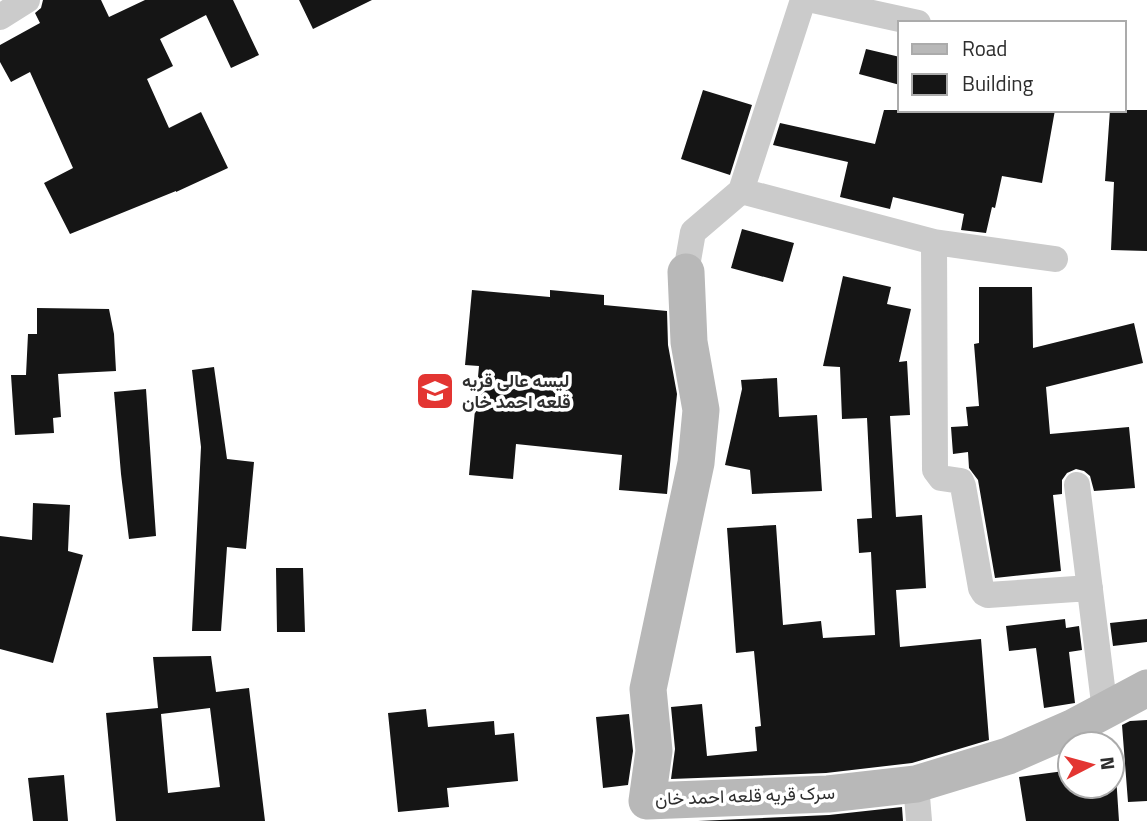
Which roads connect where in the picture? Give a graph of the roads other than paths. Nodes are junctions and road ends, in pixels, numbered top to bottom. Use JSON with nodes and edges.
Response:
{"nodes":[{"id":1,"x":27,"y":0,"type":"edge"},
{"id":2,"x":803,"y":0,"type":"edge"},
{"id":3,"x":813,"y":0,"type":"edge"},
{"id":4,"x":0,"y":17,"type":"edge"},
{"id":5,"x":909,"y":21,"type":"edge"},
{"id":6,"x":741,"y":191,"type":"junction"},
{"id":7,"x":934,"y":242,"type":"junction"},
{"id":8,"x":1055,"y":258,"type":"dead end"},
{"id":9,"x":686,"y":272,"type":"joint"},
{"id":10,"x":1077,"y":485,"type":"dead end"},
{"id":11,"x":1090,"y":588,"type":"junction"},
{"id":12,"x":1147,"y":688,"type":"edge"},
{"id":13,"x":1105,"y":711,"type":"junction"},
{"id":14,"x":916,"y":784,"type":"junction"},
{"id":15,"x":649,"y":811,"type":"edge"},
{"id":16,"x":919,"y":821,"type":"edge"}],
"edges":[{"from":1,"to":4,"type":"street"},
{"from":2,"to":6,"type":"street"},
{"from":3,"to":5,"type":"street"},
{"from":6,"to":7,"type":"street"},
{"from":6,"to":9,"type":"street"},
{"from":7,"to":8,"type":"street"},
{"from":7,"to":11,"type":"street"},
{"from":9,"to":15,"type":"street","name":"سرک قریه قلعه احمد خان"},
{"from":10,"to":11,"type":"street"},
{"from":11,"to":13,"type":"street"},
{"from":12,"to":13,"type":"street","name":"سرک قریه قلعه احمد خان"},
{"from":13,"to":14,"type":"street","name":"سرک قریه قلعه احمد خان"},
{"from":14,"to":15,"type":"street","name":"سرک قریه قلعه احمد خان"},
{"from":14,"to":16,"type":"street"}]}
